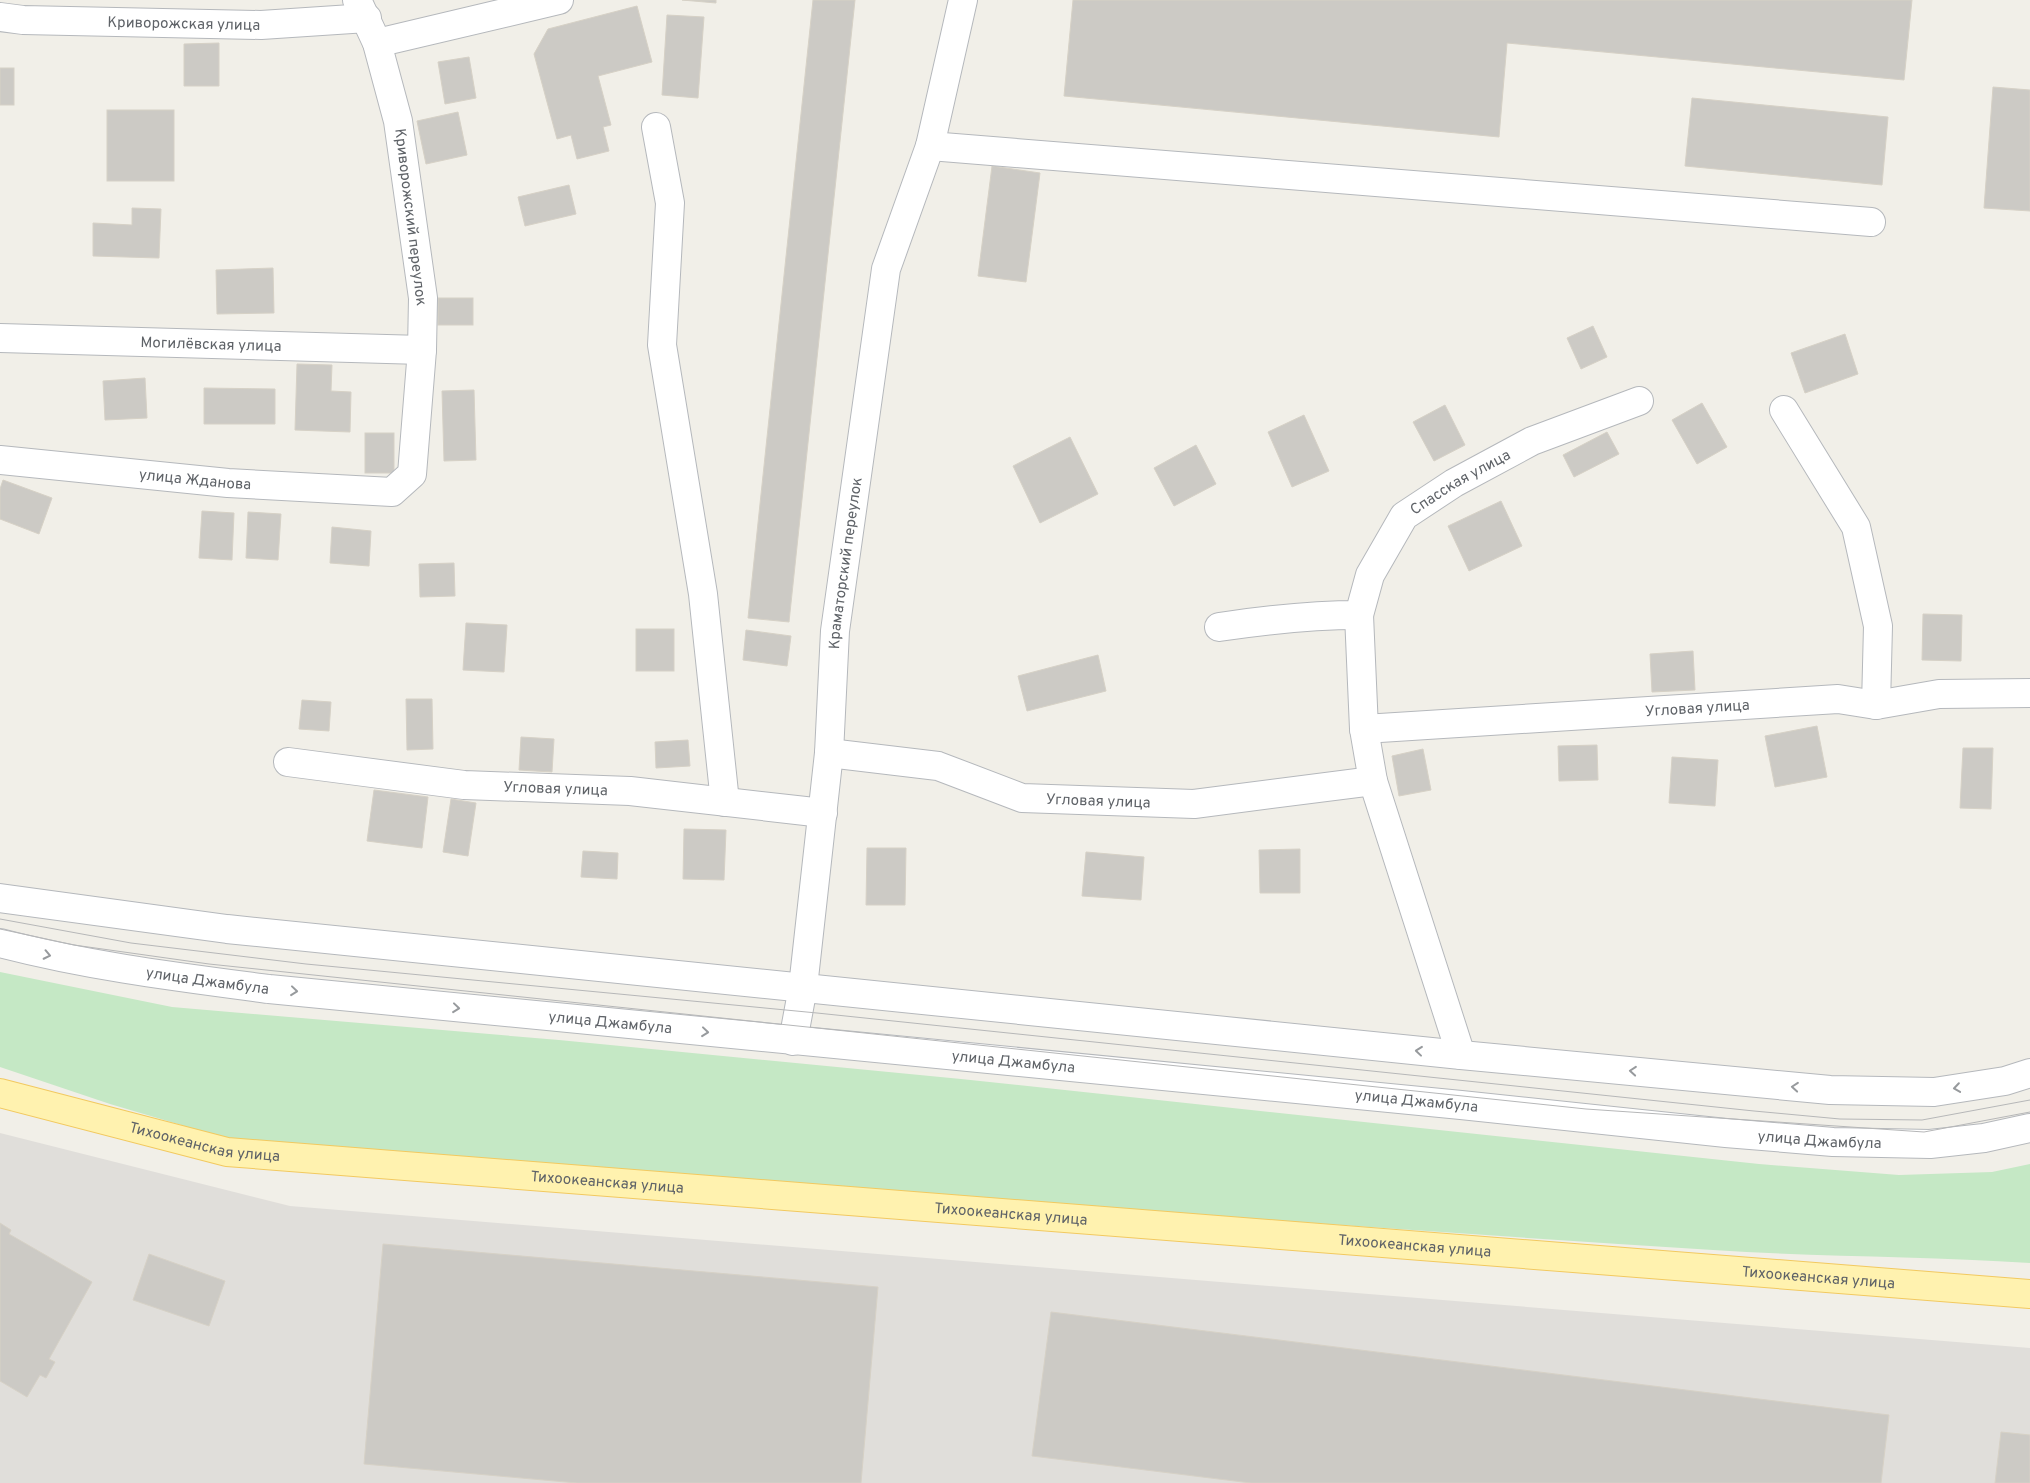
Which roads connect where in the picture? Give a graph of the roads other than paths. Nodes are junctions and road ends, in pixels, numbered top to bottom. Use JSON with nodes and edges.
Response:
{"nodes":[{"id":1,"x":559,"y":0,"type":"edge"},
{"id":2,"x":963,"y":0,"type":"edge"},
{"id":3,"x":0,"y":17,"type":"edge"},
{"id":4,"x":367,"y":20,"type":"edge"},
{"id":5,"x":656,"y":127,"type":"dead end"},
{"id":6,"x":930,"y":146,"type":"junction"},
{"id":7,"x":1871,"y":222,"type":"dead end"},
{"id":8,"x":0,"y":338,"type":"edge"},
{"id":9,"x":422,"y":350,"type":"junction"},
{"id":10,"x":1639,"y":401,"type":"dead end"},
{"id":11,"x":1784,"y":410,"type":"dead end"},
{"id":12,"x":0,"y":460,"type":"edge"},
{"id":13,"x":392,"y":492,"type":"joint"},
{"id":14,"x":1359,"y":615,"type":"junction"},
{"id":15,"x":1219,"y":628,"type":"dead end"},
{"id":16,"x":2030,"y":693,"type":"edge"},
{"id":17,"x":1876,"y":705,"type":"junction"},
{"id":18,"x":1364,"y":729,"type":"junction"},
{"id":19,"x":829,"y":754,"type":"junction"},
{"id":20,"x":288,"y":762,"type":"dead end"},
{"id":21,"x":1373,"y":782,"type":"junction"},
{"id":22,"x":726,"y":802,"type":"junction"},
{"id":23,"x":823,"y":813,"type":"junction"},
{"id":24,"x":0,"y":898,"type":"edge"},
{"id":25,"x":0,"y":943,"type":"edge"},
{"id":26,"x":803,"y":987,"type":"junction"},
{"id":27,"x":793,"y":1040,"type":"junction"},
{"id":28,"x":1461,"y":1055,"type":"junction"},
{"id":29,"x":2030,"y":1072,"type":"edge"},
{"id":30,"x":0,"y":1093,"type":"edge"},
{"id":31,"x":2030,"y":1128,"type":"edge"},
{"id":32,"x":2030,"y":1294,"type":"edge"}],
"edges":[{"from":1,"to":4,"type":"street","name":"Криворожская улица"},
{"from":2,"to":6,"type":"street","name":"Краматорский переулок"},
{"from":3,"to":4,"type":"street","name":"Криворожская улица"},
{"from":4,"to":9,"type":"street","name":"Криворожский переулок"},
{"from":5,"to":22,"type":"street"},
{"from":6,"to":7,"type":"street"},
{"from":6,"to":19,"type":"street","name":"Краматорский переулок"},
{"from":8,"to":9,"type":"street","name":"Могилёвская улица"},
{"from":9,"to":13,"type":"street","name":"Криворожский переулок"},
{"from":10,"to":14,"type":"street","name":"Спасская улица"},
{"from":11,"to":17,"type":"street"},
{"from":12,"to":13,"type":"street","name":"улица Жданова"},
{"from":14,"to":15,"type":"street"},
{"from":14,"to":18,"type":"street","name":"Спасская улица"},
{"from":16,"to":17,"type":"street","name":"Угловая улица"},
{"from":17,"to":18,"type":"street","name":"Угловая улица"},
{"from":18,"to":21,"type":"street","name":"Спасская улица"},
{"from":19,"to":21,"type":"street","name":"Угловая улица"},
{"from":19,"to":23,"type":"street","name":"Краматорский переулок"},
{"from":20,"to":22,"type":"street","name":"Угловая улица"},
{"from":21,"to":28,"type":"street","name":"Спасская улица"},
{"from":22,"to":23,"type":"street","name":"Угловая улица"},
{"from":23,"to":26,"type":"street","name":"Краматорский переулок"},
{"from":24,"to":26,"type":"street"},
{"from":25,"to":27,"type":"street","name":"улица Джамбула","one_way":true},
{"from":26,"to":27,"type":"street","name":"Краматорский переулок"},
{"from":28,"to":26,"type":"street","one_way":true},
{"from":27,"to":31,"type":"street","name":"улица Джамбула"},
{"from":29,"to":28,"type":"street","one_way":true},
{"from":30,"to":32,"type":"main road","name":"Тихоокеанская улица"}]}
